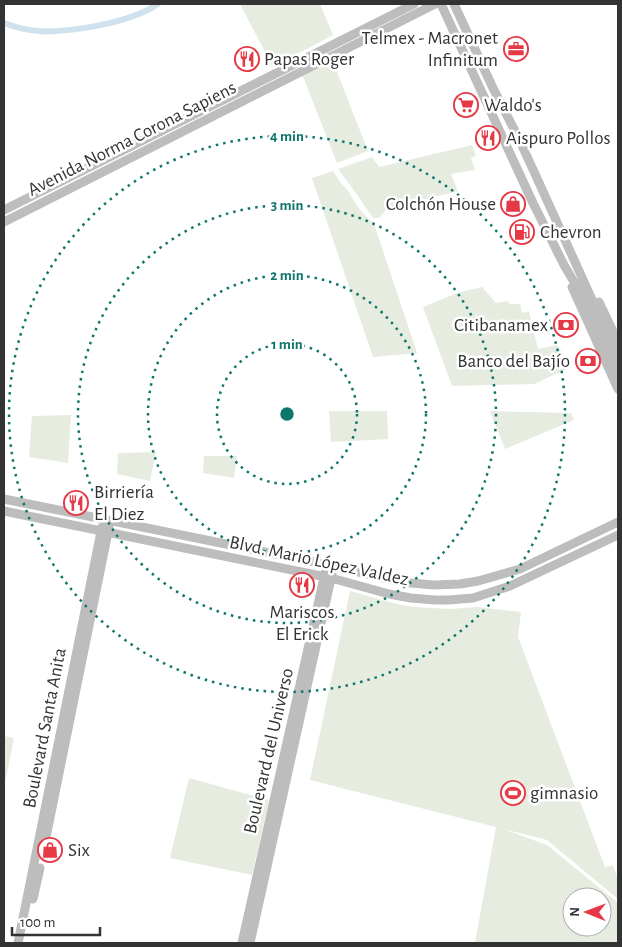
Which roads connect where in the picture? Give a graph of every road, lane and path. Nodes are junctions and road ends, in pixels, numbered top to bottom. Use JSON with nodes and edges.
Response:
{"nodes":[{"id":1,"x":414,"y":4,"type":"edge"},
{"id":2,"x":435,"y":4,"type":"edge"},
{"id":3,"x":441,"y":4,"type":"edge"},
{"id":4,"x":454,"y":4,"type":"edge"},
{"id":5,"x":4,"y":210,"type":"edge"},
{"id":6,"x":4,"y":222,"type":"edge"},
{"id":7,"x":575,"y":261,"type":"junction"},
{"id":8,"x":564,"y":265,"type":"junction"},
{"id":9,"x":618,"y":342,"type":"edge"},
{"id":10,"x":618,"y":357,"type":"edge"},
{"id":11,"x":618,"y":373,"type":"edge"},
{"id":12,"x":618,"y":389,"type":"edge"},
{"id":13,"x":4,"y":499,"type":"edge"},
{"id":14,"x":4,"y":511,"type":"edge"},
{"id":15,"x":107,"y":520,"type":"junction"},
{"id":16,"x":618,"y":522,"type":"edge"},
{"id":17,"x":105,"y":532,"type":"junction"},
{"id":18,"x":618,"y":535,"type":"edge"},
{"id":19,"x":330,"y":566,"type":"junction"},
{"id":20,"x":328,"y":578,"type":"junction"},
{"id":21,"x":18,"y":943,"type":"edge"},
{"id":22,"x":24,"y":943,"type":"edge"},
{"id":23,"x":246,"y":943,"type":"edge"}],
"edges":[{"from":1,"to":5,"type":"street","name":"Avenida Norma Corona Sapiens"},
{"from":2,"to":6,"type":"street","name":"Avenida Norma Corona Sapiens"},
{"from":3,"to":8,"type":"street"},
{"from":4,"to":7,"type":"street"},
{"from":7,"to":9,"type":"street"},
{"from":7,"to":10,"type":"street"},
{"from":8,"to":11,"type":"street"},
{"from":8,"to":12,"type":"street"},
{"from":13,"to":15,"type":"street","name":"Blvd. Mario López Valdez"},
{"from":14,"to":17,"type":"street","name":"Blvd. Mario López Valdez"},
{"from":15,"to":17,"type":"street","name":"Boulevard Santa Anita"},
{"from":15,"to":19,"type":"street","name":"Blvd. Mario López Valdez"},
{"from":16,"to":19,"type":"street","name":"Blvd. Mario López Valdez"},
{"from":17,"to":20,"type":"street","name":"Blvd. Mario López Valdez"},
{"from":17,"to":21,"type":"street","name":"Boulevard Santa Anita"},
{"from":17,"to":22,"type":"street","name":"Boulevard Santa Anita"},
{"from":18,"to":20,"type":"street","name":"Blvd. Mario López Valdez"},
{"from":19,"to":20,"type":"street","name":"Boulevard del Universo"},
{"from":20,"to":23,"type":"street","name":"Boulevard del Universo"}]}
